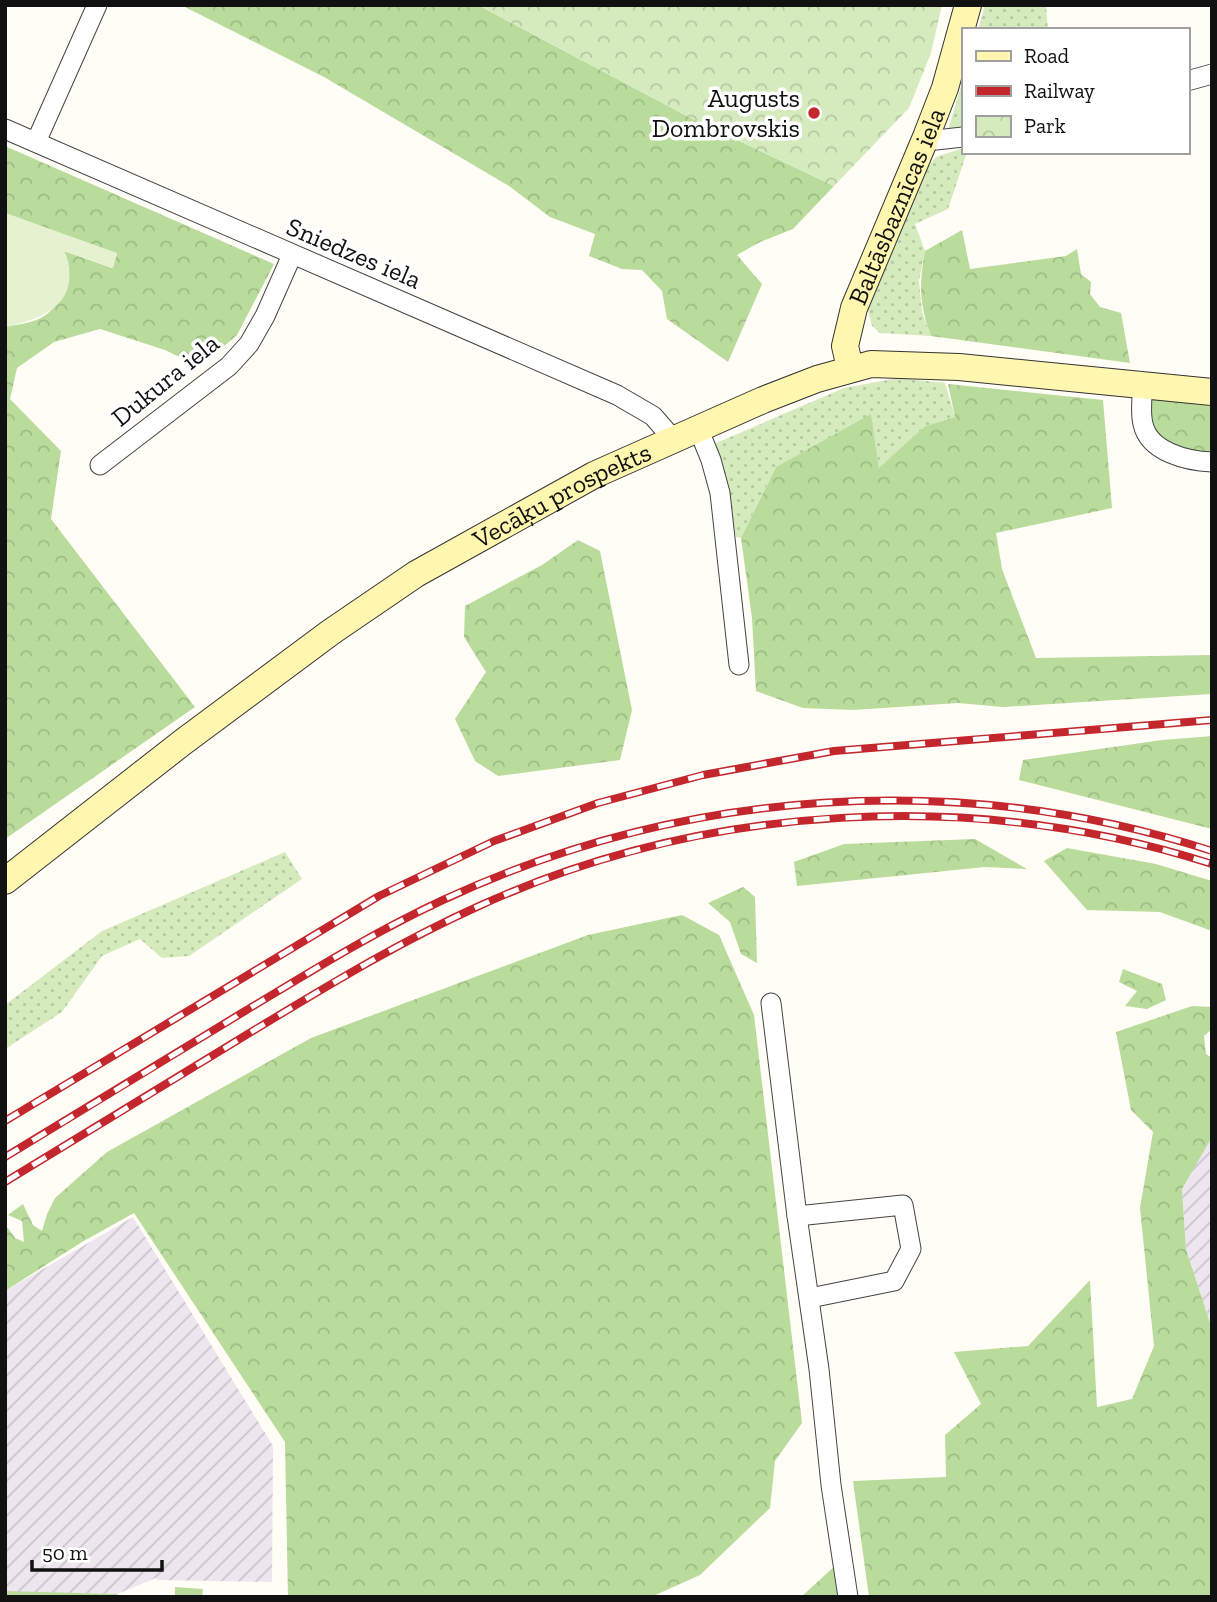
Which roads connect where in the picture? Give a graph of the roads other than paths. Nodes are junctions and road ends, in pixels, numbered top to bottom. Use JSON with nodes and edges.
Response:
{"nodes":[{"id":1,"x":97,"y":5,"type":"edge"},
{"id":2,"x":968,"y":5,"type":"edge"},
{"id":3,"x":1212,"y":74,"type":"edge"},
{"id":4,"x":1189,"y":80,"type":"edge"},
{"id":5,"x":5,"y":129,"type":"edge"},
{"id":6,"x":926,"y":137,"type":"junction"},
{"id":7,"x":962,"y":137,"type":"edge"},
{"id":8,"x":36,"y":142,"type":"junction"},
{"id":9,"x":292,"y":255,"type":"junction"},
{"id":10,"x":850,"y":368,"type":"junction"},
{"id":11,"x":1143,"y":384,"type":"junction"},
{"id":12,"x":1212,"y":392,"type":"edge"},
{"id":13,"x":698,"y":428,"type":"junction"},
{"id":14,"x":673,"y":439,"type":"junction"},
{"id":15,"x":1212,"y":462,"type":"edge"},
{"id":16,"x":100,"y":465,"type":"dead end"},
{"id":17,"x":739,"y":665,"type":"dead end"},
{"id":18,"x":5,"y":881,"type":"edge"},
{"id":19,"x":771,"y":1003,"type":"dead end"},
{"id":20,"x":797,"y":1216,"type":"junction"},
{"id":21,"x":810,"y":1298,"type":"junction"},
{"id":22,"x":848,"y":1597,"type":"edge"}],
"edges":[{"from":1,"to":8,"type":"street"},
{"from":2,"to":6,"type":"main road","name":"Baltāsbaznīcas iela"},
{"from":3,"to":4,"type":"street"},
{"from":5,"to":8,"type":"street","name":"Sniedzes iela"},
{"from":6,"to":7,"type":"street"},
{"from":6,"to":10,"type":"main road","name":"Baltāsbaznīcas iela"},
{"from":8,"to":9,"type":"street","name":"Sniedzes iela"},
{"from":9,"to":14,"type":"street","name":"Sniedzes iela"},
{"from":9,"to":16,"type":"street","name":"Dukura iela"},
{"from":10,"to":11,"type":"main road","name":"Vecāķu prospekts"},
{"from":10,"to":13,"type":"main road","name":"Vecāķu prospekts"},
{"from":11,"to":12,"type":"main road","name":"Vecāķu prospekts"},
{"from":11,"to":15,"type":"street"},
{"from":13,"to":14,"type":"main road","name":"Vecāķu prospekts"},
{"from":13,"to":17,"type":"street"},
{"from":14,"to":18,"type":"main road","name":"Vecāķu prospekts"},
{"from":19,"to":20,"type":"street"},
{"from":20,"to":21,"type":"street"},
{"from":20,"to":21,"type":"street"},
{"from":21,"to":22,"type":"street"}]}
